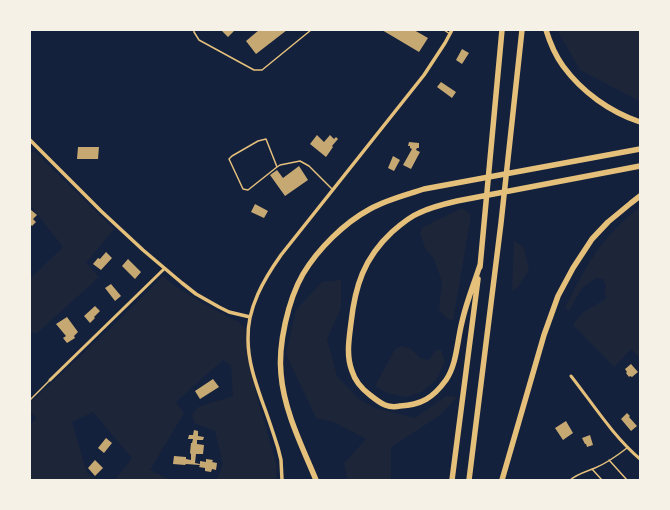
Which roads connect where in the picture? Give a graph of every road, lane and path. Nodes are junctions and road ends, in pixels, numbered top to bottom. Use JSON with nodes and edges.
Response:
{"nodes":[{"id":1,"x":194,"y":30,"type":"edge"},
{"id":2,"x":311,"y":30,"type":"edge"},
{"id":3,"x":444,"y":30,"type":"edge"},
{"id":4,"x":502,"y":30,"type":"edge"},
{"id":5,"x":522,"y":30,"type":"edge"},
{"id":6,"x":546,"y":30,"type":"edge"},
{"id":7,"x":451,"y":32,"type":"edge"},
{"id":8,"x":640,"y":122,"type":"edge"},
{"id":9,"x":30,"y":140,"type":"edge"},
{"id":10,"x":32,"y":145,"type":"edge"},
{"id":11,"x":640,"y":149,"type":"edge"},
{"id":12,"x":640,"y":166,"type":"edge"},
{"id":13,"x":277,"y":167,"type":"junction"},
{"id":14,"x":332,"y":190,"type":"junction"},
{"id":15,"x":640,"y":196,"type":"edge"},
{"id":16,"x":480,"y":264,"type":"junction"},
{"id":17,"x":164,"y":269,"type":"junction"},
{"id":18,"x":250,"y":317,"type":"junction"},
{"id":19,"x":571,"y":376,"type":"dead end"},
{"id":20,"x":50,"y":380,"type":"joint"},
{"id":21,"x":30,"y":400,"type":"edge"},
{"id":22,"x":628,"y":448,"type":"junction"},
{"id":23,"x":640,"y":459,"type":"edge"},
{"id":24,"x":609,"y":460,"type":"junction"},
{"id":25,"x":592,"y":469,"type":"junction"},
{"id":26,"x":282,"y":480,"type":"edge"},
{"id":27,"x":316,"y":480,"type":"edge"},
{"id":28,"x":452,"y":480,"type":"edge"},
{"id":29,"x":469,"y":480,"type":"edge"},
{"id":30,"x":502,"y":480,"type":"edge"},
{"id":31,"x":570,"y":480,"type":"edge"},
{"id":32,"x":602,"y":480,"type":"edge"},
{"id":33,"x":627,"y":480,"type":"edge"}],
"edges":[{"from":1,"to":2,"type":"lane"},
{"from":3,"to":7,"type":"lane"},
{"from":4,"to":16,"type":"highway"},
{"from":5,"to":29,"type":"highway"},
{"from":6,"to":8,"type":"highway"},
{"from":7,"to":14,"type":"street"},
{"from":9,"to":10,"type":"street"},
{"from":10,"to":17,"type":"street"},
{"from":11,"to":27,"type":"highway"},
{"from":12,"to":16,"type":"highway"},
{"from":13,"to":13,"type":"lane"},
{"from":13,"to":14,"type":"lane"},
{"from":14,"to":18,"type":"street"},
{"from":15,"to":30,"type":"highway"},
{"from":16,"to":28,"type":"highway"},
{"from":17,"to":18,"type":"street"},
{"from":17,"to":20,"type":"street"},
{"from":18,"to":26,"type":"street"},
{"from":19,"to":22,"type":"street"},
{"from":20,"to":21,"type":"lane"},
{"from":22,"to":23,"type":"street"},
{"from":22,"to":24,"type":"lane"},
{"from":24,"to":25,"type":"lane"},
{"from":24,"to":33,"type":"lane"},
{"from":25,"to":31,"type":"lane"},
{"from":25,"to":32,"type":"lane"}]}
